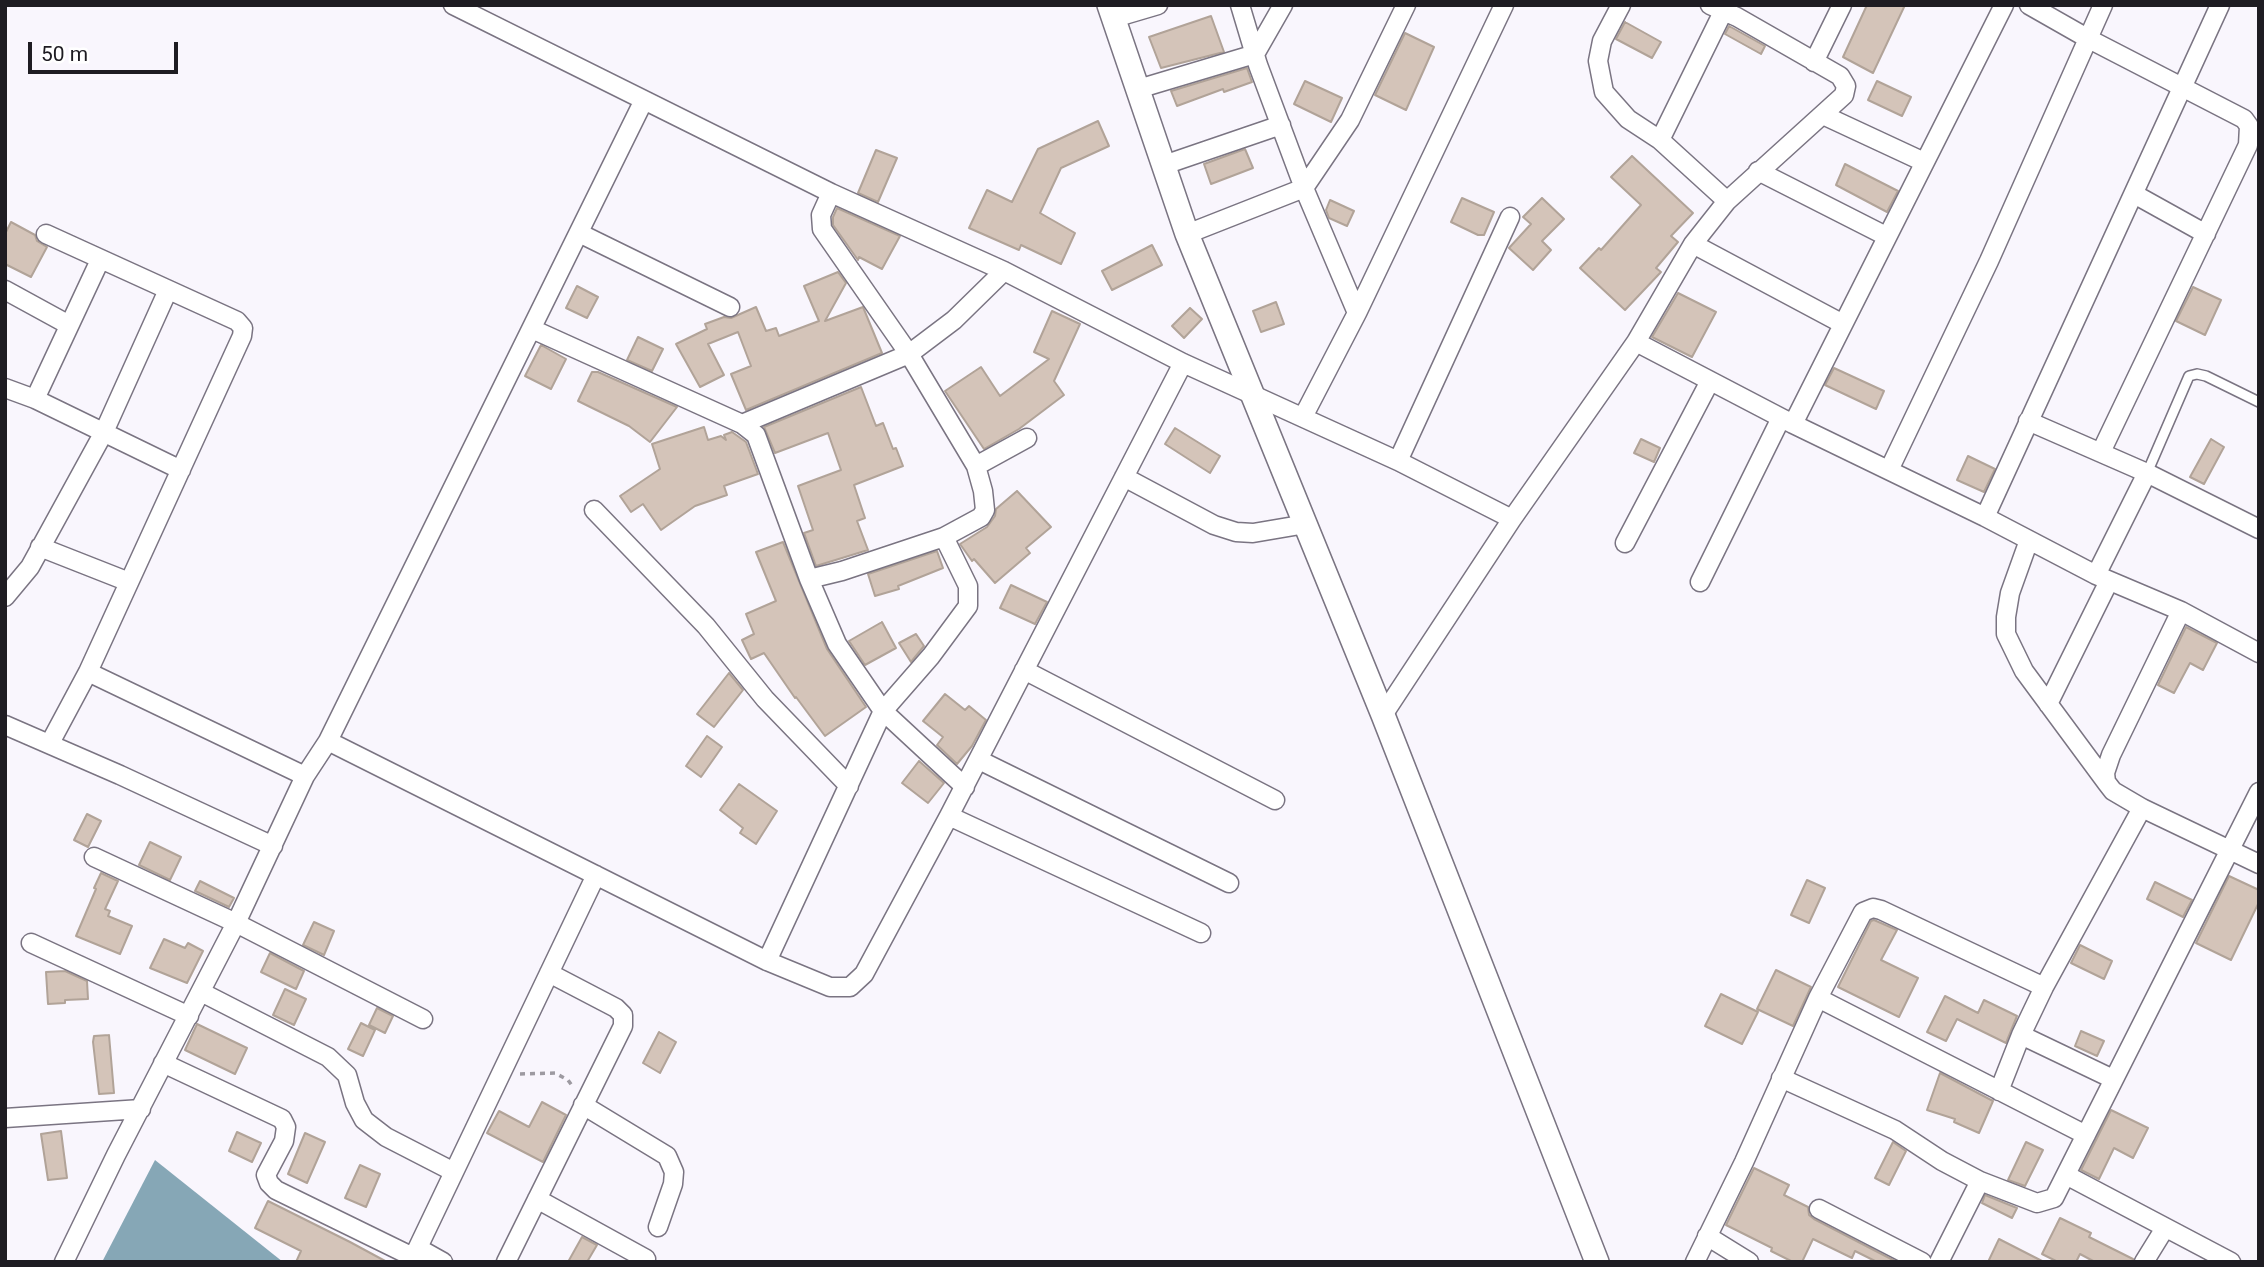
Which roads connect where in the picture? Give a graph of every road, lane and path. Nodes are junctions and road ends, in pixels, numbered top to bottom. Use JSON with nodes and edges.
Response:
{"nodes":[{"id":1,"x":453,"y":5,"type":"edge"},
{"id":2,"x":1158,"y":5,"type":"edge"},
{"id":3,"x":1240,"y":5,"type":"edge"},
{"id":4,"x":1283,"y":5,"type":"edge"},
{"id":5,"x":1406,"y":5,"type":"edge"},
{"id":6,"x":1504,"y":5,"type":"edge"},
{"id":7,"x":1621,"y":5,"type":"edge"},
{"id":8,"x":1842,"y":5,"type":"edge"},
{"id":9,"x":2004,"y":5,"type":"edge"},
{"id":10,"x":2029,"y":5,"type":"edge"},
{"id":11,"x":2103,"y":5,"type":"edge"},
{"id":12,"x":2220,"y":5,"type":"edge"},
{"id":13,"x":1728,"y":10,"type":"edge"},
{"id":14,"x":1111,"y":12,"type":"edge"},
{"id":15,"x":2087,"y":38,"type":"junction"},
{"id":16,"x":1255,"y":54,"type":"junction"},
{"id":17,"x":1814,"y":62,"type":"junction"},
{"id":18,"x":1138,"y":89,"type":"junction"},
{"id":19,"x":2183,"y":89,"type":"junction"},
{"id":20,"x":644,"y":100,"type":"junction"},
{"id":21,"x":1823,"y":115,"type":"junction"},
{"id":22,"x":1281,"y":125,"type":"junction"},
{"id":23,"x":1660,"y":140,"type":"junction"},
{"id":24,"x":1924,"y":162,"type":"junction"},
{"id":25,"x":1164,"y":165,"type":"junction"},
{"id":26,"x":1758,"y":170,"type":"junction"},
{"id":27,"x":1304,"y":188,"type":"junction"},
{"id":28,"x":831,"y":193,"type":"junction"},
{"id":29,"x":2134,"y":194,"type":"junction"},
{"id":30,"x":1727,"y":201,"type":"junction"},
{"id":31,"x":1510,"y":217,"type":"dead end"},
{"id":32,"x":579,"y":233,"type":"junction"},
{"id":33,"x":46,"y":234,"type":"dead end"},
{"id":34,"x":1187,"y":234,"type":"junction"},
{"id":35,"x":2206,"y":234,"type":"junction"},
{"id":36,"x":1886,"y":236,"type":"junction"},
{"id":37,"x":1693,"y":244,"type":"junction"},
{"id":38,"x":100,"y":260,"type":"junction"},
{"id":39,"x":1004,"y":271,"type":"junction"},
{"id":40,"x":5,"y":290,"type":"edge"},
{"id":41,"x":169,"y":290,"type":"junction"},
{"id":42,"x":730,"y":307,"type":"dead end"},
{"id":43,"x":1357,"y":313,"type":"junction"},
{"id":44,"x":1843,"y":324,"type":"junction"},
{"id":45,"x":69,"y":326,"type":"junction"},
{"id":46,"x":532,"y":329,"type":"junction"},
{"id":47,"x":1636,"y":342,"type":"junction"},
{"id":48,"x":909,"y":354,"type":"junction"},
{"id":49,"x":1183,"y":363,"type":"junction"},
{"id":50,"x":1710,"y":381,"type":"junction"},
{"id":51,"x":7,"y":393,"type":"edge"},
{"id":52,"x":1254,"y":397,"type":"junction"},
{"id":53,"x":35,"y":400,"type":"junction"},
{"id":54,"x":2259,"y":402,"type":"edge"},
{"id":55,"x":1303,"y":417,"type":"junction"},
{"id":56,"x":1787,"y":421,"type":"junction"},
{"id":57,"x":2028,"y":421,"type":"junction"},
{"id":58,"x":742,"y":424,"type":"junction"},
{"id":59,"x":104,"y":432,"type":"junction"},
{"id":60,"x":1027,"y":438,"type":"dead end"},
{"id":61,"x":2101,"y":452,"type":"junction"},
{"id":62,"x":1398,"y":461,"type":"junction"},
{"id":63,"x":975,"y":466,"type":"junction"},
{"id":64,"x":181,"y":470,"type":"junction"},
{"id":65,"x":1889,"y":470,"type":"junction"},
{"id":66,"x":2147,"y":473,"type":"junction"},
{"id":67,"x":1124,"y":477,"type":"junction"},
{"id":68,"x":594,"y":510,"type":"dead end"},
{"id":69,"x":1985,"y":517,"type":"junction"},
{"id":70,"x":1512,"y":519,"type":"junction"},
{"id":71,"x":1306,"y":524,"type":"junction"},
{"id":72,"x":2259,"y":529,"type":"edge"},
{"id":73,"x":944,"y":537,"type":"junction"},
{"id":74,"x":2029,"y":540,"type":"junction"},
{"id":75,"x":1625,"y":543,"type":"dead end"},
{"id":76,"x":40,"y":547,"type":"junction"},
{"id":77,"x":2103,"y":578,"type":"junction"},
{"id":78,"x":809,"y":579,"type":"junction"},
{"id":79,"x":129,"y":582,"type":"junction"},
{"id":80,"x":1700,"y":582,"type":"dead end"},
{"id":81,"x":5,"y":597,"type":"edge"},
{"id":82,"x":2181,"y":611,"type":"junction"},
{"id":83,"x":2259,"y":653,"type":"edge"},
{"id":84,"x":1024,"y":670,"type":"junction"},
{"id":85,"x":88,"y":672,"type":"junction"},
{"id":86,"x":2048,"y":704,"type":"junction"},
{"id":87,"x":883,"y":710,"type":"junction"},
{"id":88,"x":1383,"y":715,"type":"junction"},
{"id":89,"x":5,"y":725,"type":"edge"},
{"id":90,"x":328,"y":741,"type":"junction"},
{"id":91,"x":50,"y":743,"type":"junction"},
{"id":92,"x":979,"y":760,"type":"junction"},
{"id":93,"x":305,"y":776,"type":"junction"},
{"id":94,"x":2106,"y":782,"type":"junction"},
{"id":95,"x":849,"y":786,"type":"junction"},
{"id":96,"x":965,"y":787,"type":"junction"},
{"id":97,"x":2259,"y":792,"type":"edge"},
{"id":98,"x":1275,"y":800,"type":"dead end"},
{"id":99,"x":2142,"y":808,"type":"junction"},
{"id":100,"x":949,"y":816,"type":"junction"},
{"id":101,"x":273,"y":846,"type":"junction"},
{"id":102,"x":2231,"y":851,"type":"junction"},
{"id":103,"x":94,"y":858,"type":"dead end"},
{"id":104,"x":2259,"y":864,"type":"edge"},
{"id":105,"x":596,"y":875,"type":"junction"},
{"id":106,"x":1229,"y":883,"type":"dead end"},
{"id":107,"x":236,"y":923,"type":"junction"},
{"id":108,"x":1201,"y":933,"type":"dead end"},
{"id":109,"x":31,"y":943,"type":"dead end"},
{"id":110,"x":767,"y":961,"type":"junction"},
{"id":111,"x":550,"y":973,"type":"junction"},
{"id":112,"x":2044,"y":987,"type":"junction"},
{"id":113,"x":201,"y":992,"type":"junction"},
{"id":114,"x":1818,"y":998,"type":"junction"},
{"id":115,"x":189,"y":1016,"type":"junction"},
{"id":116,"x":423,"y":1019,"type":"dead end"},
{"id":117,"x":2021,"y":1035,"type":"junction"},
{"id":118,"x":163,"y":1063,"type":"junction"},
{"id":119,"x":505,"y":1067,"type":"junction"},
{"id":120,"x":1781,"y":1078,"type":"junction"},
{"id":121,"x":2113,"y":1079,"type":"junction"},
{"id":122,"x":1999,"y":1091,"type":"junction"},
{"id":123,"x":583,"y":1105,"type":"junction"},
{"id":124,"x":141,"y":1109,"type":"junction"},
{"id":125,"x":5,"y":1118,"type":"edge"},
{"id":126,"x":2086,"y":1135,"type":"junction"},
{"id":127,"x":454,"y":1172,"type":"junction"},
{"id":128,"x":2066,"y":1175,"type":"junction"},
{"id":129,"x":1980,"y":1181,"type":"junction"},
{"id":130,"x":537,"y":1199,"type":"junction"},
{"id":131,"x":1819,"y":1209,"type":"dead end"},
{"id":132,"x":658,"y":1227,"type":"dead end"},
{"id":133,"x":2165,"y":1228,"type":"junction"},
{"id":134,"x":1707,"y":1236,"type":"junction"},
{"id":135,"x":414,"y":1256,"type":"edge"},
{"id":136,"x":646,"y":1259,"type":"dead end"},
{"id":137,"x":64,"y":1262,"type":"edge"},
{"id":138,"x":443,"y":1262,"type":"edge"},
{"id":139,"x":506,"y":1262,"type":"edge"},
{"id":140,"x":1597,"y":1262,"type":"edge"},
{"id":141,"x":1695,"y":1262,"type":"edge"},
{"id":142,"x":1749,"y":1262,"type":"edge"},
{"id":143,"x":1922,"y":1262,"type":"edge"},
{"id":144,"x":1939,"y":1262,"type":"edge"},
{"id":145,"x":2144,"y":1262,"type":"edge"},
{"id":146,"x":2231,"y":1262,"type":"edge"}],
"edges":[{"from":1,"to":20,"type":"street"},
{"from":2,"to":14,"type":"street"},
{"from":3,"to":16,"type":"street"},
{"from":4,"to":16,"type":"street"},
{"from":5,"to":27,"type":"street"},
{"from":6,"to":43,"type":"street"},
{"from":7,"to":23,"type":"street"},
{"from":8,"to":17,"type":"street"},
{"from":9,"to":24,"type":"street"},
{"from":10,"to":15,"type":"street"},
{"from":11,"to":15,"type":"street"},
{"from":12,"to":19,"type":"street"},
{"from":13,"to":17,"type":"street"},
{"from":13,"to":23,"type":"street"},
{"from":14,"to":18,"type":"street"},
{"from":15,"to":19,"type":"street"},
{"from":15,"to":65,"type":"street"},
{"from":16,"to":18,"type":"street"},
{"from":16,"to":22,"type":"street"},
{"from":17,"to":21,"type":"street"},
{"from":18,"to":25,"type":"street"},
{"from":19,"to":29,"type":"street"},
{"from":19,"to":35,"type":"street"},
{"from":20,"to":28,"type":"street"},
{"from":20,"to":32,"type":"street"},
{"from":21,"to":24,"type":"street"},
{"from":21,"to":26,"type":"street"},
{"from":22,"to":25,"type":"street"},
{"from":22,"to":27,"type":"street"},
{"from":23,"to":30,"type":"street"},
{"from":24,"to":36,"type":"street"},
{"from":25,"to":34,"type":"street"},
{"from":26,"to":30,"type":"street"},
{"from":26,"to":36,"type":"street"},
{"from":27,"to":34,"type":"street"},
{"from":27,"to":43,"type":"street"},
{"from":28,"to":39,"type":"street"},
{"from":28,"to":48,"type":"street"},
{"from":29,"to":35,"type":"street"},
{"from":29,"to":57,"type":"street"},
{"from":30,"to":37,"type":"street"},
{"from":31,"to":62,"type":"street"},
{"from":32,"to":42,"type":"street"},
{"from":32,"to":46,"type":"street"},
{"from":33,"to":38,"type":"street"},
{"from":34,"to":52,"type":"street"},
{"from":35,"to":61,"type":"street"},
{"from":36,"to":44,"type":"street"},
{"from":37,"to":44,"type":"street"},
{"from":37,"to":47,"type":"street"},
{"from":38,"to":41,"type":"street"},
{"from":38,"to":45,"type":"street"},
{"from":39,"to":48,"type":"street"},
{"from":39,"to":49,"type":"street"},
{"from":40,"to":45,"type":"street"},
{"from":41,"to":59,"type":"street"},
{"from":41,"to":64,"type":"street"},
{"from":43,"to":55,"type":"street"},
{"from":44,"to":56,"type":"street"},
{"from":45,"to":53,"type":"street"},
{"from":46,"to":58,"type":"street"},
{"from":46,"to":90,"type":"street"},
{"from":47,"to":50,"type":"street"},
{"from":47,"to":70,"type":"street"},
{"from":48,"to":58,"type":"street"},
{"from":48,"to":63,"type":"street"},
{"from":49,"to":52,"type":"street"},
{"from":49,"to":67,"type":"street"},
{"from":50,"to":56,"type":"street"},
{"from":50,"to":75,"type":"street"},
{"from":51,"to":53,"type":"street"},
{"from":52,"to":55,"type":"street"},
{"from":52,"to":71,"type":"street"},
{"from":53,"to":59,"type":"street"},
{"from":54,"to":66,"type":"lane"},
{"from":55,"to":62,"type":"street"},
{"from":56,"to":65,"type":"street"},
{"from":56,"to":80,"type":"street"},
{"from":57,"to":61,"type":"street"},
{"from":57,"to":69,"type":"street"},
{"from":58,"to":78,"type":"street"},
{"from":59,"to":64,"type":"street"},
{"from":59,"to":76,"type":"street"},
{"from":60,"to":63,"type":"street"},
{"from":61,"to":66,"type":"street"},
{"from":62,"to":70,"type":"street"},
{"from":63,"to":73,"type":"street"},
{"from":64,"to":79,"type":"street"},
{"from":65,"to":69,"type":"street"},
{"from":66,"to":72,"type":"street"},
{"from":66,"to":77,"type":"street"},
{"from":67,"to":71,"type":"street"},
{"from":67,"to":84,"type":"street"},
{"from":68,"to":95,"type":"street"},
{"from":69,"to":74,"type":"street"},
{"from":70,"to":88,"type":"street"},
{"from":71,"to":88,"type":"street"},
{"from":73,"to":78,"type":"street"},
{"from":73,"to":87,"type":"street"},
{"from":74,"to":77,"type":"street"},
{"from":74,"to":86,"type":"street"},
{"from":76,"to":79,"type":"street"},
{"from":76,"to":81,"type":"street"},
{"from":77,"to":82,"type":"street"},
{"from":77,"to":86,"type":"street"},
{"from":78,"to":87,"type":"street"},
{"from":79,"to":85,"type":"street"},
{"from":82,"to":83,"type":"street"},
{"from":82,"to":94,"type":"street"},
{"from":84,"to":92,"type":"street"},
{"from":84,"to":98,"type":"street"},
{"from":85,"to":91,"type":"street"},
{"from":85,"to":93,"type":"street"},
{"from":86,"to":94,"type":"street"},
{"from":87,"to":95,"type":"street"},
{"from":87,"to":96,"type":"street"},
{"from":88,"to":140,"type":"street"},
{"from":89,"to":91,"type":"street"},
{"from":90,"to":93,"type":"street"},
{"from":90,"to":105,"type":"street"},
{"from":91,"to":101,"type":"street"},
{"from":92,"to":96,"type":"street"},
{"from":92,"to":106,"type":"street"},
{"from":93,"to":101,"type":"street"},
{"from":94,"to":99,"type":"street"},
{"from":95,"to":110,"type":"street"},
{"from":96,"to":100,"type":"street"},
{"from":97,"to":102,"type":"street"},
{"from":99,"to":102,"type":"street"},
{"from":99,"to":112,"type":"street"},
{"from":100,"to":108,"type":"street"},
{"from":100,"to":110,"type":"street"},
{"from":101,"to":107,"type":"street"},
{"from":102,"to":104,"type":"street"},
{"from":102,"to":121,"type":"street"},
{"from":103,"to":107,"type":"street"},
{"from":105,"to":110,"type":"street"},
{"from":105,"to":111,"type":"street"},
{"from":107,"to":113,"type":"street"},
{"from":107,"to":116,"type":"street"},
{"from":109,"to":115,"type":"street"},
{"from":111,"to":119,"type":"street"},
{"from":111,"to":123,"type":"street"},
{"from":112,"to":114,"type":"street"},
{"from":112,"to":117,"type":"street"},
{"from":113,"to":115,"type":"street"},
{"from":113,"to":127,"type":"street"},
{"from":114,"to":120,"type":"street"},
{"from":114,"to":122,"type":"street"},
{"from":115,"to":118,"type":"street"},
{"from":117,"to":121,"type":"street"},
{"from":117,"to":122,"type":"street"},
{"from":118,"to":124,"type":"street"},
{"from":118,"to":135,"type":"street"},
{"from":119,"to":123,"type":"path"},
{"from":119,"to":127,"type":"street"},
{"from":120,"to":129,"type":"street"},
{"from":120,"to":134,"type":"street"},
{"from":121,"to":126,"type":"street"},
{"from":122,"to":126,"type":"street"},
{"from":123,"to":130,"type":"street"},
{"from":123,"to":132,"type":"street"},
{"from":124,"to":125,"type":"street"},
{"from":124,"to":137,"type":"street"},
{"from":126,"to":128,"type":"street"},
{"from":127,"to":135,"type":"street"},
{"from":128,"to":129,"type":"street"},
{"from":128,"to":133,"type":"street"},
{"from":129,"to":144,"type":"street"},
{"from":130,"to":136,"type":"street"},
{"from":130,"to":139,"type":"street"},
{"from":131,"to":143,"type":"street"},
{"from":133,"to":145,"type":"street"},
{"from":133,"to":146,"type":"street"},
{"from":134,"to":141,"type":"street"},
{"from":134,"to":142,"type":"street"},
{"from":135,"to":138,"type":"street"}]}
